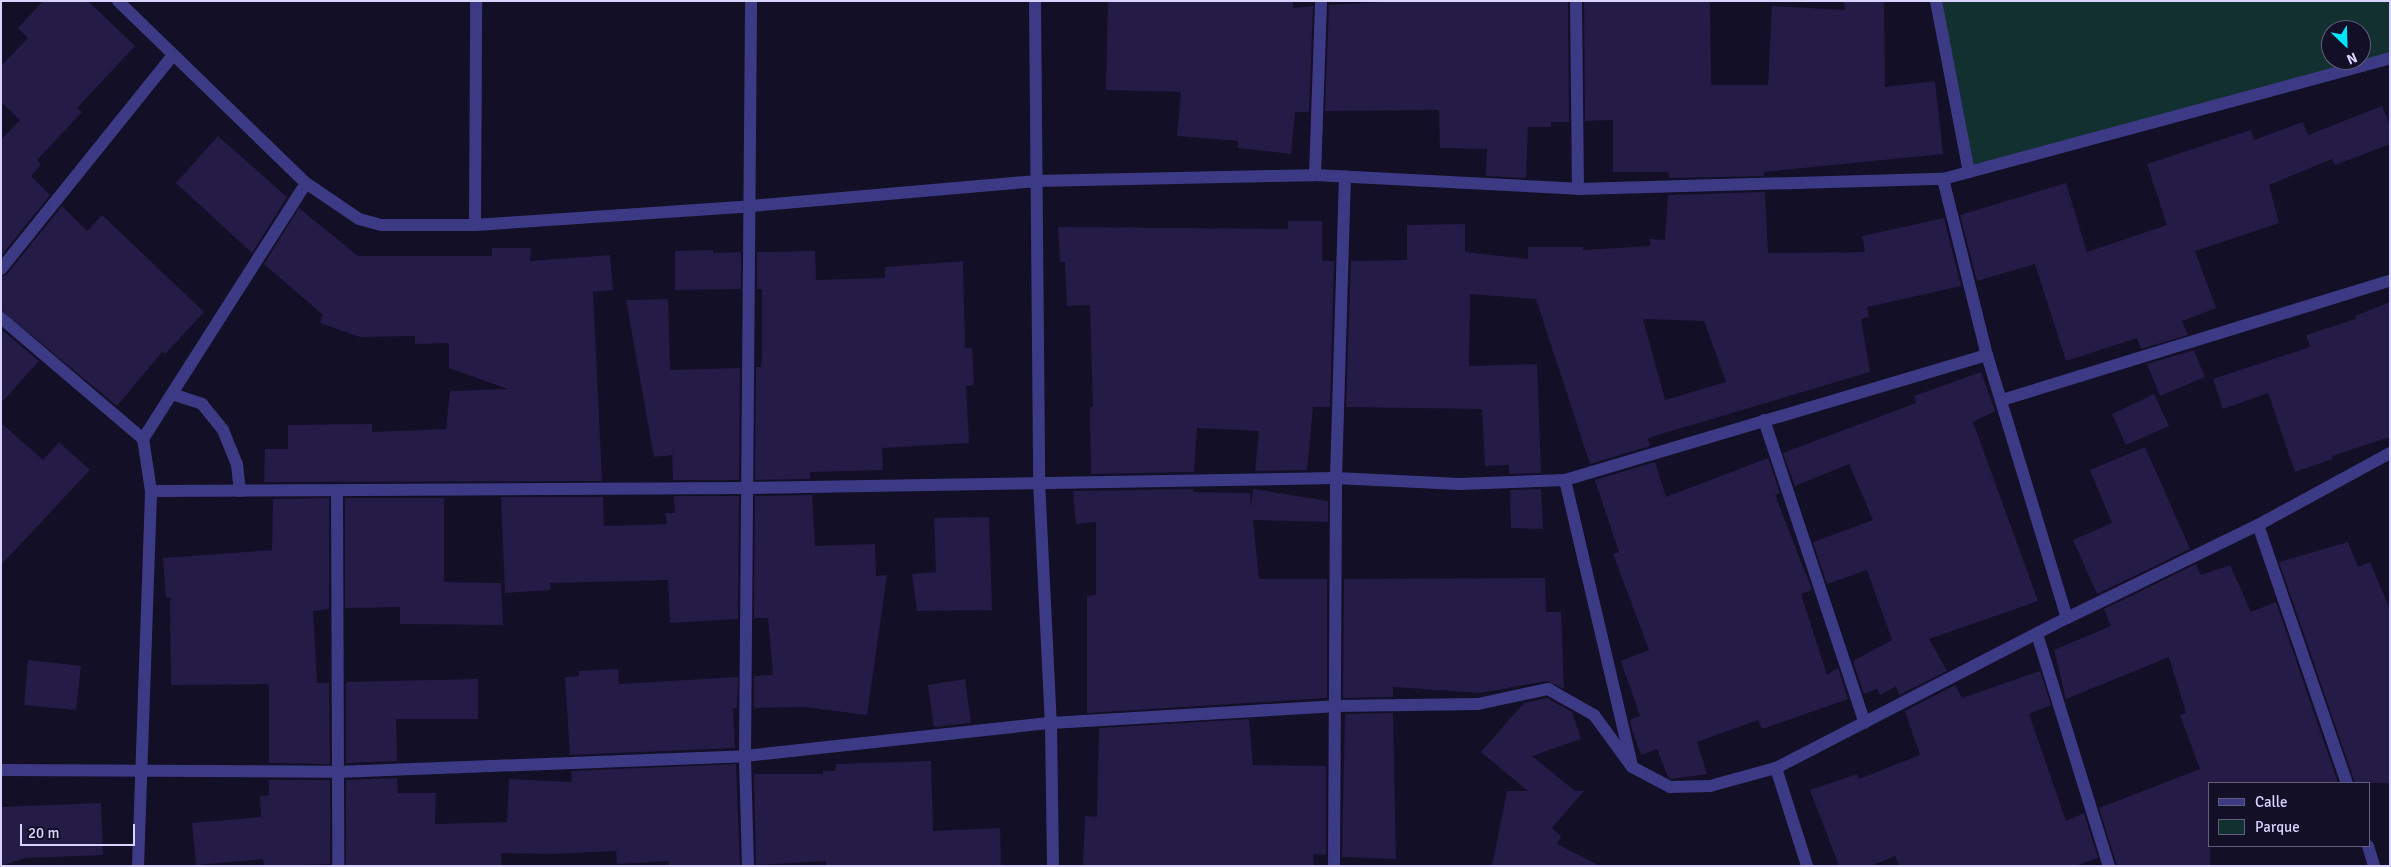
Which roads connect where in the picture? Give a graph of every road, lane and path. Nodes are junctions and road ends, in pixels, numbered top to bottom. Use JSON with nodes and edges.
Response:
{"nodes":[{"id":1,"x":118,"y":1,"type":"edge"},
{"id":2,"x":476,"y":1,"type":"edge"},
{"id":3,"x":750,"y":1,"type":"edge"},
{"id":4,"x":1035,"y":1,"type":"edge"},
{"id":5,"x":1321,"y":1,"type":"edge"},
{"id":6,"x":1576,"y":1,"type":"edge"},
{"id":7,"x":1936,"y":1,"type":"edge"},
{"id":8,"x":172,"y":55,"type":"junction"},
{"id":9,"x":2390,"y":58,"type":"edge"},
{"id":10,"x":1969,"y":172,"type":"junction"},
{"id":11,"x":1315,"y":175,"type":"junction"},
{"id":12,"x":1345,"y":176,"type":"junction"},
{"id":13,"x":1943,"y":179,"type":"junction"},
{"id":14,"x":1035,"y":181,"type":"junction"},
{"id":15,"x":306,"y":183,"type":"junction"},
{"id":16,"x":1578,"y":189,"type":"junction"},
{"id":17,"x":751,"y":206,"type":"junction"},
{"id":18,"x":475,"y":224,"type":"junction"},
{"id":19,"x":1,"y":270,"type":"edge"},
{"id":20,"x":2390,"y":281,"type":"edge"},
{"id":21,"x":1,"y":318,"type":"edge"},
{"id":22,"x":1987,"y":355,"type":"junction"},
{"id":23,"x":172,"y":394,"type":"junction"},
{"id":24,"x":2002,"y":400,"type":"junction"},
{"id":25,"x":1764,"y":420,"type":"junction"},
{"id":26,"x":143,"y":439,"type":"junction"},
{"id":27,"x":2390,"y":453,"type":"edge"},
{"id":28,"x":1336,"y":478,"type":"junction"},
{"id":29,"x":1565,"y":480,"type":"junction"},
{"id":30,"x":1039,"y":481,"type":"junction"},
{"id":31,"x":748,"y":488,"type":"junction"},
{"id":32,"x":152,"y":491,"type":"junction"},
{"id":33,"x":240,"y":491,"type":"junction"},
{"id":34,"x":337,"y":491,"type":"junction"},
{"id":35,"x":2258,"y":525,"type":"junction"},
{"id":36,"x":2067,"y":618,"type":"junction"},
{"id":37,"x":2036,"y":634,"type":"junction"},
{"id":38,"x":1334,"y":706,"type":"junction"},
{"id":39,"x":1051,"y":723,"type":"junction"},
{"id":40,"x":1865,"y":723,"type":"junction"},
{"id":41,"x":745,"y":756,"type":"junction"},
{"id":42,"x":1632,"y":767,"type":"junction"},
{"id":43,"x":140,"y":768,"type":"junction"},
{"id":44,"x":1776,"y":768,"type":"junction"},
{"id":45,"x":1,"y":770,"type":"edge"},
{"id":46,"x":336,"y":772,"type":"junction"},
{"id":47,"x":2347,"y":782,"type":"edge"},
{"id":48,"x":2368,"y":847,"type":"edge"},
{"id":49,"x":138,"y":866,"type":"edge"},
{"id":50,"x":338,"y":866,"type":"edge"},
{"id":51,"x":748,"y":866,"type":"edge"},
{"id":52,"x":1053,"y":866,"type":"edge"},
{"id":53,"x":1334,"y":866,"type":"edge"},
{"id":54,"x":1807,"y":866,"type":"edge"},
{"id":55,"x":2109,"y":866,"type":"edge"},
{"id":56,"x":2374,"y":866,"type":"edge"}],
"edges":[{"from":1,"to":8,"type":"street"},
{"from":2,"to":18,"type":"street"},
{"from":3,"to":17,"type":"street"},
{"from":4,"to":14,"type":"street"},
{"from":5,"to":11,"type":"street"},
{"from":6,"to":16,"type":"street"},
{"from":7,"to":10,"type":"street"},
{"from":8,"to":15,"type":"street"},
{"from":8,"to":19,"type":"street"},
{"from":9,"to":10,"type":"street"},
{"from":10,"to":13,"type":"street"},
{"from":11,"to":12,"type":"street"},
{"from":11,"to":14,"type":"street"},
{"from":12,"to":16,"type":"street"},
{"from":12,"to":28,"type":"street"},
{"from":13,"to":16,"type":"street"},
{"from":13,"to":22,"type":"street"},
{"from":14,"to":17,"type":"street"},
{"from":14,"to":30,"type":"street"},
{"from":15,"to":18,"type":"street"},
{"from":15,"to":23,"type":"street"},
{"from":17,"to":18,"type":"street"},
{"from":17,"to":31,"type":"street"},
{"from":20,"to":24,"type":"street"},
{"from":21,"to":26,"type":"street"},
{"from":22,"to":24,"type":"street"},
{"from":22,"to":25,"type":"street"},
{"from":23,"to":26,"type":"street"},
{"from":23,"to":33,"type":"street"},
{"from":24,"to":36,"type":"street"},
{"from":25,"to":29,"type":"street"},
{"from":25,"to":40,"type":"street"},
{"from":26,"to":32,"type":"street"},
{"from":27,"to":35,"type":"street"},
{"from":28,"to":29,"type":"street"},
{"from":28,"to":30,"type":"street"},
{"from":28,"to":38,"type":"street"},
{"from":29,"to":42,"type":"street"},
{"from":30,"to":31,"type":"street"},
{"from":30,"to":39,"type":"street"},
{"from":31,"to":34,"type":"street"},
{"from":31,"to":41,"type":"street"},
{"from":32,"to":33,"type":"street"},
{"from":32,"to":43,"type":"street"},
{"from":33,"to":34,"type":"street"},
{"from":34,"to":46,"type":"street"},
{"from":35,"to":36,"type":"street"},
{"from":35,"to":47,"type":"street"},
{"from":36,"to":37,"type":"street"},
{"from":37,"to":40,"type":"street"},
{"from":37,"to":55,"type":"street"},
{"from":38,"to":39,"type":"street"},
{"from":38,"to":42,"type":"street"},
{"from":38,"to":53,"type":"street"},
{"from":39,"to":41,"type":"street"},
{"from":39,"to":52,"type":"street"},
{"from":40,"to":44,"type":"street"},
{"from":41,"to":46,"type":"street"},
{"from":41,"to":51,"type":"street"},
{"from":42,"to":44,"type":"street"},
{"from":43,"to":45,"type":"street"},
{"from":43,"to":46,"type":"street"},
{"from":43,"to":49,"type":"street"},
{"from":44,"to":54,"type":"street"},
{"from":46,"to":50,"type":"street"},
{"from":48,"to":56,"type":"street"}]}
